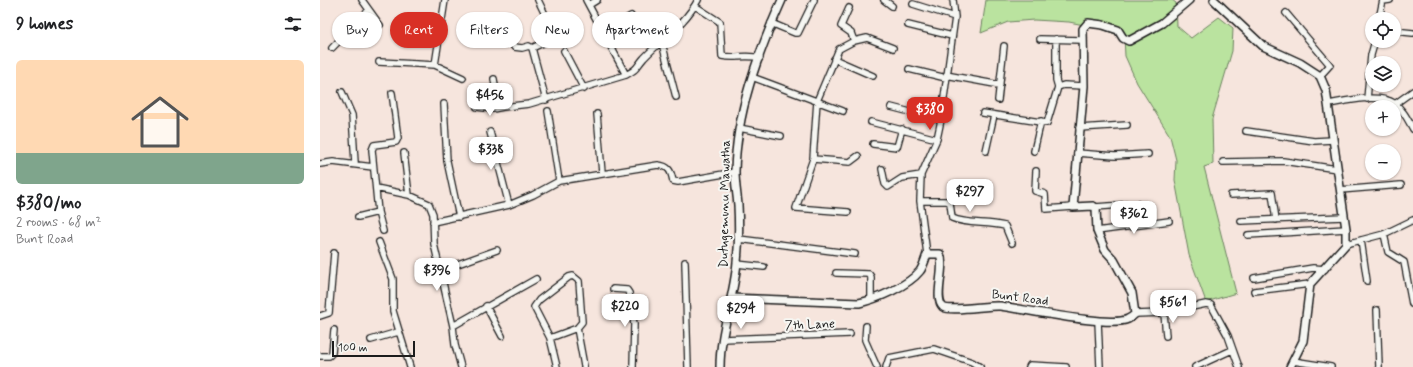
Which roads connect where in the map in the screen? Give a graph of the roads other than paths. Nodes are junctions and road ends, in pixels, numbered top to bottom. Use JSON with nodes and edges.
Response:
{"nodes":[{"id":1,"x":362,"y":0,"type":"edge"},
{"id":2,"x":444,"y":0,"type":"edge"},
{"id":3,"x":538,"y":0,"type":"edge"},
{"id":4,"x":596,"y":0,"type":"edge"},
{"id":5,"x":698,"y":0,"type":"edge"},
{"id":6,"x":782,"y":0,"type":"edge"},
{"id":7,"x":814,"y":0,"type":"edge"},
{"id":8,"x":884,"y":0,"type":"edge"},
{"id":9,"x":953,"y":0,"type":"edge"},
{"id":10,"x":1189,"y":0,"type":"edge"},
{"id":11,"x":1214,"y":0,"type":"edge"},
{"id":12,"x":1383,"y":0,"type":"edge"},
{"id":13,"x":1390,"y":0,"type":"edge"},
{"id":14,"x":587,"y":2,"type":"edge"},
{"id":15,"x":913,"y":4,"type":"dead end"},
{"id":16,"x":694,"y":6,"type":"junction"},
{"id":17,"x":892,"y":6,"type":"dead end"},
{"id":18,"x":849,"y":8,"type":"dead end"},
{"id":19,"x":369,"y":10,"type":"edge"},
{"id":20,"x":544,"y":12,"type":"edge"},
{"id":21,"x":592,"y":12,"type":"edge"},
{"id":22,"x":1380,"y":12,"type":"edge"},
{"id":23,"x":1286,"y":13,"type":"dead end"},
{"id":24,"x":955,"y":17,"type":"junction"},
{"id":25,"x":683,"y":21,"type":"edge"},
{"id":26,"x":772,"y":23,"type":"junction"},
{"id":27,"x":908,"y":25,"type":"dead end"},
{"id":28,"x":1401,"y":32,"type":"edge"},
{"id":29,"x":1413,"y":33,"type":"edge"},
{"id":30,"x":952,"y":36,"type":"junction"},
{"id":31,"x":1040,"y":39,"type":"dead end"},
{"id":32,"x":1056,"y":40,"type":"junction"},
{"id":33,"x":1082,"y":40,"type":"junction"},
{"id":34,"x":854,"y":41,"type":"junction"},
{"id":35,"x":1004,"y":46,"type":"dead end"},
{"id":36,"x":532,"y":48,"type":"edge"},
{"id":37,"x":612,"y":48,"type":"edge"},
{"id":38,"x":656,"y":48,"type":"edge"},
{"id":39,"x":663,"y":48,"type":"edge"},
{"id":40,"x":893,"y":48,"type":"dead end"},
{"id":41,"x":1372,"y":48,"type":"edge"},
{"id":42,"x":564,"y":51,"type":"dead end"},
{"id":43,"x":760,"y":58,"type":"junction"},
{"id":44,"x":834,"y":59,"type":"junction"},
{"id":45,"x":379,"y":62,"type":"dead end"},
{"id":46,"x":435,"y":65,"type":"junction"},
{"id":47,"x":908,"y":69,"type":"dead end"},
{"id":48,"x":626,"y":75,"type":"junction"},
{"id":49,"x":873,"y":76,"type":"dead end"},
{"id":50,"x":1320,"y":76,"type":"junction"},
{"id":51,"x":752,"y":77,"type":"junction"},
{"id":52,"x":946,"y":77,"type":"junction"},
{"id":53,"x":463,"y":78,"type":"dead end"},
{"id":54,"x":494,"y":79,"type":"dead end"},
{"id":55,"x":1000,"y":84,"type":"junction"},
{"id":56,"x":1084,"y":86,"type":"junction"},
{"id":57,"x":1058,"y":87,"type":"junction"},
{"id":58,"x":584,"y":89,"type":"junction"},
{"id":59,"x":1413,"y":91,"type":"edge"},
{"id":60,"x":342,"y":92,"type":"dead end"},
{"id":61,"x":392,"y":93,"type":"dead end"},
{"id":62,"x":676,"y":97,"type":"dead end"},
{"id":63,"x":1367,"y":99,"type":"junction"},
{"id":64,"x":546,"y":100,"type":"junction"},
{"id":65,"x":998,"y":100,"type":"dead end"},
{"id":66,"x":1388,"y":100,"type":"edge"},
{"id":67,"x":1401,"y":100,"type":"edge"},
{"id":68,"x":817,"y":101,"type":"junction"},
{"id":69,"x":444,"y":104,"type":"dead end"},
{"id":70,"x":1329,"y":104,"type":"junction"},
{"id":71,"x":477,"y":107,"type":"dead end"},
{"id":72,"x":502,"y":107,"type":"junction"},
{"id":73,"x":891,"y":107,"type":"dead end"},
{"id":74,"x":548,"y":111,"type":"dead end"},
{"id":75,"x":843,"y":111,"type":"dead end"},
{"id":76,"x":1401,"y":112,"type":"edge"},
{"id":77,"x":983,"y":113,"type":"dead end"},
{"id":78,"x":597,"y":114,"type":"dead end"},
{"id":79,"x":994,"y":115,"type":"junction"},
{"id":80,"x":941,"y":120,"type":"junction"},
{"id":81,"x":1040,"y":121,"type":"junction"},
{"id":82,"x":871,"y":122,"type":"dead end"},
{"id":83,"x":1127,"y":125,"type":"dead end"},
{"id":84,"x":739,"y":128,"type":"junction"},
{"id":85,"x":1079,"y":128,"type":"junction"},
{"id":86,"x":1413,"y":129,"type":"edge"},
{"id":87,"x":902,"y":130,"type":"junction"},
{"id":88,"x":1246,"y":131,"type":"dead end"},
{"id":89,"x":490,"y":132,"type":"dead end"},
{"id":90,"x":781,"y":136,"type":"dead end"},
{"id":91,"x":937,"y":139,"type":"junction"},
{"id":92,"x":1333,"y":140,"type":"junction"},
{"id":93,"x":873,"y":144,"type":"dead end"},
{"id":94,"x":986,"y":151,"type":"dead end"},
{"id":95,"x":1034,"y":152,"type":"dead end"},
{"id":96,"x":404,"y":153,"type":"dead end"},
{"id":97,"x":1077,"y":153,"type":"junction"},
{"id":98,"x":1148,"y":154,"type":"dead end"},
{"id":99,"x":858,"y":156,"type":"dead end"},
{"id":100,"x":813,"y":159,"type":"junction"},
{"id":101,"x":1222,"y":162,"type":"dead end"},
{"id":102,"x":320,"y":164,"type":"edge"},
{"id":103,"x":355,"y":164,"type":"junction"},
{"id":104,"x":373,"y":167,"type":"junction"},
{"id":105,"x":882,"y":169,"type":"dead end"},
{"id":106,"x":1337,"y":169,"type":"junction"},
{"id":107,"x":1036,"y":171,"type":"dead end"},
{"id":108,"x":735,"y":172,"type":"junction"},
{"id":109,"x":602,"y":173,"type":"junction"},
{"id":110,"x":921,"y":175,"type":"junction"},
{"id":111,"x":559,"y":181,"type":"junction"},
{"id":112,"x":1401,"y":185,"type":"dead end"},
{"id":113,"x":376,"y":188,"type":"junction"},
{"id":114,"x":1340,"y":190,"type":"junction"},
{"id":115,"x":409,"y":195,"type":"junction"},
{"id":116,"x":1232,"y":195,"type":"dead end"},
{"id":117,"x":920,"y":201,"type":"junction"},
{"id":118,"x":1137,"y":204,"type":"dead end"},
{"id":119,"x":510,"y":205,"type":"junction"},
{"id":120,"x":1073,"y":207,"type":"junction"},
{"id":121,"x":1095,"y":207,"type":"junction"},
{"id":122,"x":378,"y":212,"type":"junction"},
{"id":123,"x":848,"y":212,"type":"dead end"},
{"id":124,"x":358,"y":217,"type":"dead end"},
{"id":125,"x":1344,"y":217,"type":"junction"},
{"id":126,"x":460,"y":218,"type":"junction"},
{"id":127,"x":1276,"y":220,"type":"junction"},
{"id":128,"x":1413,"y":220,"type":"edge"},
{"id":129,"x":1169,"y":221,"type":"dead end"},
{"id":130,"x":1241,"y":221,"type":"dead end"},
{"id":131,"x":433,"y":222,"type":"junction"},
{"id":132,"x":1346,"y":229,"type":"junction"},
{"id":133,"x":382,"y":231,"type":"dead end"},
{"id":134,"x":1097,"y":231,"type":"junction"},
{"id":135,"x":1384,"y":234,"type":"junction"},
{"id":136,"x":1248,"y":235,"type":"dead end"},
{"id":137,"x":739,"y":239,"type":"junction"},
{"id":138,"x":1361,"y":240,"type":"junction"},
{"id":139,"x":379,"y":242,"type":"dead end"},
{"id":140,"x":1012,"y":243,"type":"dead end"},
{"id":141,"x":1346,"y":244,"type":"junction"},
{"id":142,"x":497,"y":250,"type":"dead end"},
{"id":143,"x":334,"y":252,"type":"dead end"},
{"id":144,"x":855,"y":254,"type":"dead end"},
{"id":145,"x":927,"y":254,"type":"junction"},
{"id":146,"x":685,"y":262,"type":"dead end"},
{"id":147,"x":737,"y":264,"type":"junction"},
{"id":148,"x":764,"y":267,"type":"dead end"},
{"id":149,"x":1325,"y":268,"type":"junction"},
{"id":150,"x":441,"y":270,"type":"junction"},
{"id":151,"x":836,"y":273,"type":"dead end"},
{"id":152,"x":1254,"y":278,"type":"dead end"},
{"id":153,"x":536,"y":279,"type":"dead end"},
{"id":154,"x":1367,"y":281,"type":"dead end"},
{"id":155,"x":1310,"y":284,"type":"junction"},
{"id":156,"x":614,"y":289,"type":"dead end"},
{"id":157,"x":1254,"y":291,"type":"dead end"},
{"id":158,"x":731,"y":298,"type":"junction"},
{"id":159,"x":871,"y":300,"type":"junction"},
{"id":160,"x":1412,"y":304,"type":"edge"},
{"id":161,"x":486,"y":306,"type":"junction"},
{"id":162,"x":1377,"y":310,"type":"dead end"},
{"id":163,"x":1164,"y":313,"type":"junction"},
{"id":164,"x":1135,"y":314,"type":"junction"},
{"id":165,"x":320,"y":316,"type":"edge"},
{"id":166,"x":1098,"y":321,"type":"junction"},
{"id":167,"x":453,"y":326,"type":"junction"},
{"id":168,"x":866,"y":326,"type":"dead end"},
{"id":169,"x":577,"y":328,"type":"junction"},
{"id":170,"x":334,"y":330,"type":"dead end"},
{"id":171,"x":398,"y":332,"type":"junction"},
{"id":172,"x":850,"y":334,"type":"dead end"},
{"id":173,"x":502,"y":336,"type":"dead end"},
{"id":174,"x":1166,"y":336,"type":"dead end"},
{"id":175,"x":550,"y":338,"type":"junction"},
{"id":176,"x":723,"y":339,"type":"junction"},
{"id":177,"x":371,"y":340,"type":"dead end"},
{"id":178,"x":1232,"y":350,"type":"junction"},
{"id":179,"x":320,"y":356,"type":"edge"},
{"id":180,"x":1292,"y":364,"type":"edge"},
{"id":181,"x":584,"y":366,"type":"edge"},
{"id":182,"x":410,"y":367,"type":"edge"},
{"id":183,"x":461,"y":367,"type":"edge"},
{"id":184,"x":557,"y":367,"type":"edge"},
{"id":185,"x":634,"y":367,"type":"edge"},
{"id":186,"x":688,"y":367,"type":"edge"},
{"id":187,"x":720,"y":367,"type":"edge"},
{"id":188,"x":878,"y":367,"type":"edge"},
{"id":189,"x":886,"y":367,"type":"edge"},
{"id":190,"x":980,"y":367,"type":"edge"},
{"id":191,"x":1029,"y":367,"type":"edge"},
{"id":192,"x":1062,"y":367,"type":"edge"},
{"id":193,"x":1066,"y":367,"type":"edge"},
{"id":194,"x":1100,"y":367,"type":"edge"},
{"id":195,"x":1195,"y":367,"type":"edge"},
{"id":196,"x":1239,"y":367,"type":"edge"},
{"id":197,"x":1331,"y":367,"type":"edge"},
{"id":198,"x":1379,"y":367,"type":"edge"}],
"edges":[{"from":1,"to":19,"type":"street"},
{"from":2,"to":46,"type":"street"},
{"from":3,"to":20,"type":"street"},
{"from":4,"to":14,"type":"street"},
{"from":5,"to":16,"type":"street"},
{"from":6,"to":26,"type":"street","name":"Dutugemunu Mawatha"},
{"from":7,"to":26,"type":"street"},
{"from":8,"to":17,"type":"street"},
{"from":9,"to":24,"type":"street"},
{"from":10,"to":33,"type":"street"},
{"from":11,"to":50,"type":"street"},
{"from":12,"to":13,"type":"street"},
{"from":12,"to":22,"type":"street"},
{"from":14,"to":21,"type":"street"},
{"from":15,"to":24,"type":"street"},
{"from":16,"to":25,"type":"street"},
{"from":16,"to":43,"type":"street"},
{"from":18,"to":34,"type":"street"},
{"from":23,"to":50,"type":"street"},
{"from":24,"to":30,"type":"street"},
{"from":26,"to":43,"type":"street","name":"Dutugemunu Mawatha"},
{"from":27,"to":30,"type":"street"},
{"from":28,"to":29,"type":"street"},
{"from":30,"to":52,"type":"street"},
{"from":31,"to":32,"type":"street"},
{"from":32,"to":33,"type":"street"},
{"from":32,"to":57,"type":"street"},
{"from":33,"to":56,"type":"street"},
{"from":34,"to":40,"type":"street"},
{"from":34,"to":44,"type":"street"},
{"from":35,"to":55,"type":"street"},
{"from":36,"to":64,"type":"street"},
{"from":37,"to":48,"type":"street"},
{"from":38,"to":48,"type":"street"},
{"from":39,"to":62,"type":"street"},
{"from":41,"to":63,"type":"street"},
{"from":42,"to":58,"type":"street"},
{"from":43,"to":51,"type":"street","name":"Dutugemunu Mawatha"},
{"from":44,"to":49,"type":"street"},
{"from":44,"to":68,"type":"street"},
{"from":45,"to":46,"type":"street"},
{"from":46,"to":53,"type":"street"},
{"from":47,"to":52,"type":"street"},
{"from":48,"to":58,"type":"street"},
{"from":50,"to":70,"type":"street"},
{"from":51,"to":68,"type":"street"},
{"from":51,"to":84,"type":"street","name":"Dutugemunu Mawatha"},
{"from":52,"to":55,"type":"street"},
{"from":52,"to":80,"type":"street"},
{"from":54,"to":72,"type":"street"},
{"from":55,"to":65,"type":"street"},
{"from":56,"to":57,"type":"street"},
{"from":56,"to":85,"type":"street"},
{"from":57,"to":81,"type":"street"},
{"from":58,"to":64,"type":"street"},
{"from":59,"to":67,"type":"street"},
{"from":60,"to":103,"type":"street"},
{"from":61,"to":104,"type":"street"},
{"from":63,"to":66,"type":"street"},
{"from":63,"to":70,"type":"street"},
{"from":64,"to":72,"type":"street"},
{"from":68,"to":75,"type":"street"},
{"from":68,"to":100,"type":"street"},
{"from":69,"to":126,"type":"street"},
{"from":70,"to":92,"type":"street"},
{"from":71,"to":72,"type":"street"},
{"from":73,"to":80,"type":"street"},
{"from":74,"to":111,"type":"street"},
{"from":76,"to":86,"type":"street"},
{"from":77,"to":79,"type":"street"},
{"from":78,"to":109,"type":"street"},
{"from":79,"to":81,"type":"street"},
{"from":79,"to":94,"type":"street"},
{"from":80,"to":91,"type":"street"},
{"from":81,"to":95,"type":"street"},
{"from":82,"to":87,"type":"street"},
{"from":83,"to":85,"type":"street"},
{"from":84,"to":90,"type":"street"},
{"from":84,"to":108,"type":"street","name":"Dutugemunu Mawatha"},
{"from":85,"to":97,"type":"street"},
{"from":87,"to":91,"type":"street"},
{"from":87,"to":93,"type":"street"},
{"from":88,"to":92,"type":"street"},
{"from":89,"to":119,"type":"street"},
{"from":91,"to":110,"type":"street"},
{"from":92,"to":106,"type":"street"},
{"from":96,"to":115,"type":"street"},
{"from":97,"to":98,"type":"street"},
{"from":97,"to":120,"type":"street"},
{"from":99,"to":100,"type":"street"},
{"from":100,"to":123,"type":"street"},
{"from":101,"to":106,"type":"street"},
{"from":102,"to":103,"type":"street"},
{"from":103,"to":104,"type":"street"},
{"from":104,"to":113,"type":"street"},
{"from":105,"to":110,"type":"street"},
{"from":106,"to":114,"type":"street"},
{"from":107,"to":120,"type":"street"},
{"from":108,"to":109,"type":"street"},
{"from":108,"to":137,"type":"street","name":"Dutugemunu Mawatha"},
{"from":109,"to":111,"type":"street"},
{"from":110,"to":117,"type":"street"},
{"from":111,"to":119,"type":"street"},
{"from":112,"to":114,"type":"street"},
{"from":113,"to":115,"type":"street"},
{"from":113,"to":122,"type":"street"},
{"from":114,"to":125,"type":"street"},
{"from":115,"to":131,"type":"street"},
{"from":116,"to":127,"type":"street"},
{"from":117,"to":140,"type":"street"},
{"from":117,"to":145,"type":"street"},
{"from":118,"to":121,"type":"street"},
{"from":119,"to":126,"type":"street"},
{"from":120,"to":121,"type":"street"},
{"from":121,"to":134,"type":"street"},
{"from":122,"to":124,"type":"street"},
{"from":122,"to":133,"type":"street"},
{"from":125,"to":127,"type":"street"},
{"from":125,"to":132,"type":"street"},
{"from":126,"to":131,"type":"street"},
{"from":127,"to":130,"type":"street"},
{"from":128,"to":135,"type":"street"},
{"from":129,"to":134,"type":"street"},
{"from":131,"to":150,"type":"street"},
{"from":132,"to":136,"type":"street"},
{"from":132,"to":141,"type":"street"},
{"from":134,"to":164,"type":"street"},
{"from":135,"to":138,"type":"street"},
{"from":135,"to":160,"type":"street"},
{"from":137,"to":144,"type":"street"},
{"from":137,"to":147,"type":"street","name":"Dutugemunu Mawatha"},
{"from":138,"to":141,"type":"street"},
{"from":138,"to":154,"type":"street"},
{"from":139,"to":171,"type":"street"},
{"from":141,"to":149,"type":"street"},
{"from":142,"to":150,"type":"street"},
{"from":143,"to":165,"type":"street"},
{"from":145,"to":159,"type":"street"},
{"from":145,"to":166,"type":"street","name":"Bunt Road"},
{"from":146,"to":186,"type":"street"},
{"from":147,"to":148,"type":"street"},
{"from":147,"to":158,"type":"street","name":"Dutugemunu Mawatha"},
{"from":149,"to":152,"type":"street"},
{"from":149,"to":155,"type":"street"},
{"from":150,"to":167,"type":"street"},
{"from":151,"to":159,"type":"street"},
{"from":153,"to":161,"type":"street"},
{"from":155,"to":157,"type":"street"},
{"from":155,"to":180,"type":"street"},
{"from":156,"to":185,"type":"street"},
{"from":158,"to":159,"type":"street"},
{"from":158,"to":176,"type":"street","name":"Dutugemunu Mawatha"},
{"from":161,"to":167,"type":"street"},
{"from":161,"to":173,"type":"street"},
{"from":162,"to":198,"type":"street"},
{"from":163,"to":164,"type":"street"},
{"from":163,"to":174,"type":"street"},
{"from":163,"to":178,"type":"street"},
{"from":164,"to":166,"type":"street","name":"Bunt Road"},
{"from":166,"to":194,"type":"street"},
{"from":167,"to":183,"type":"street"},
{"from":168,"to":188,"type":"street"},
{"from":169,"to":175,"type":"street"},
{"from":169,"to":175,"type":"street"},
{"from":169,"to":181,"type":"street"},
{"from":170,"to":179,"type":"street"},
{"from":171,"to":177,"type":"street"},
{"from":171,"to":182,"type":"street"},
{"from":172,"to":176,"type":"street","name":"7th Lane"},
{"from":175,"to":184,"type":"street"},
{"from":176,"to":187,"type":"street","name":"Dutugemunu Mawatha"},
{"from":178,"to":195,"type":"street"},
{"from":178,"to":196,"type":"street"},
{"from":180,"to":197,"type":"street"},
{"from":189,"to":190,"type":"street"},
{"from":191,"to":192,"type":"street"},
{"from":192,"to":193,"type":"street"}]}
